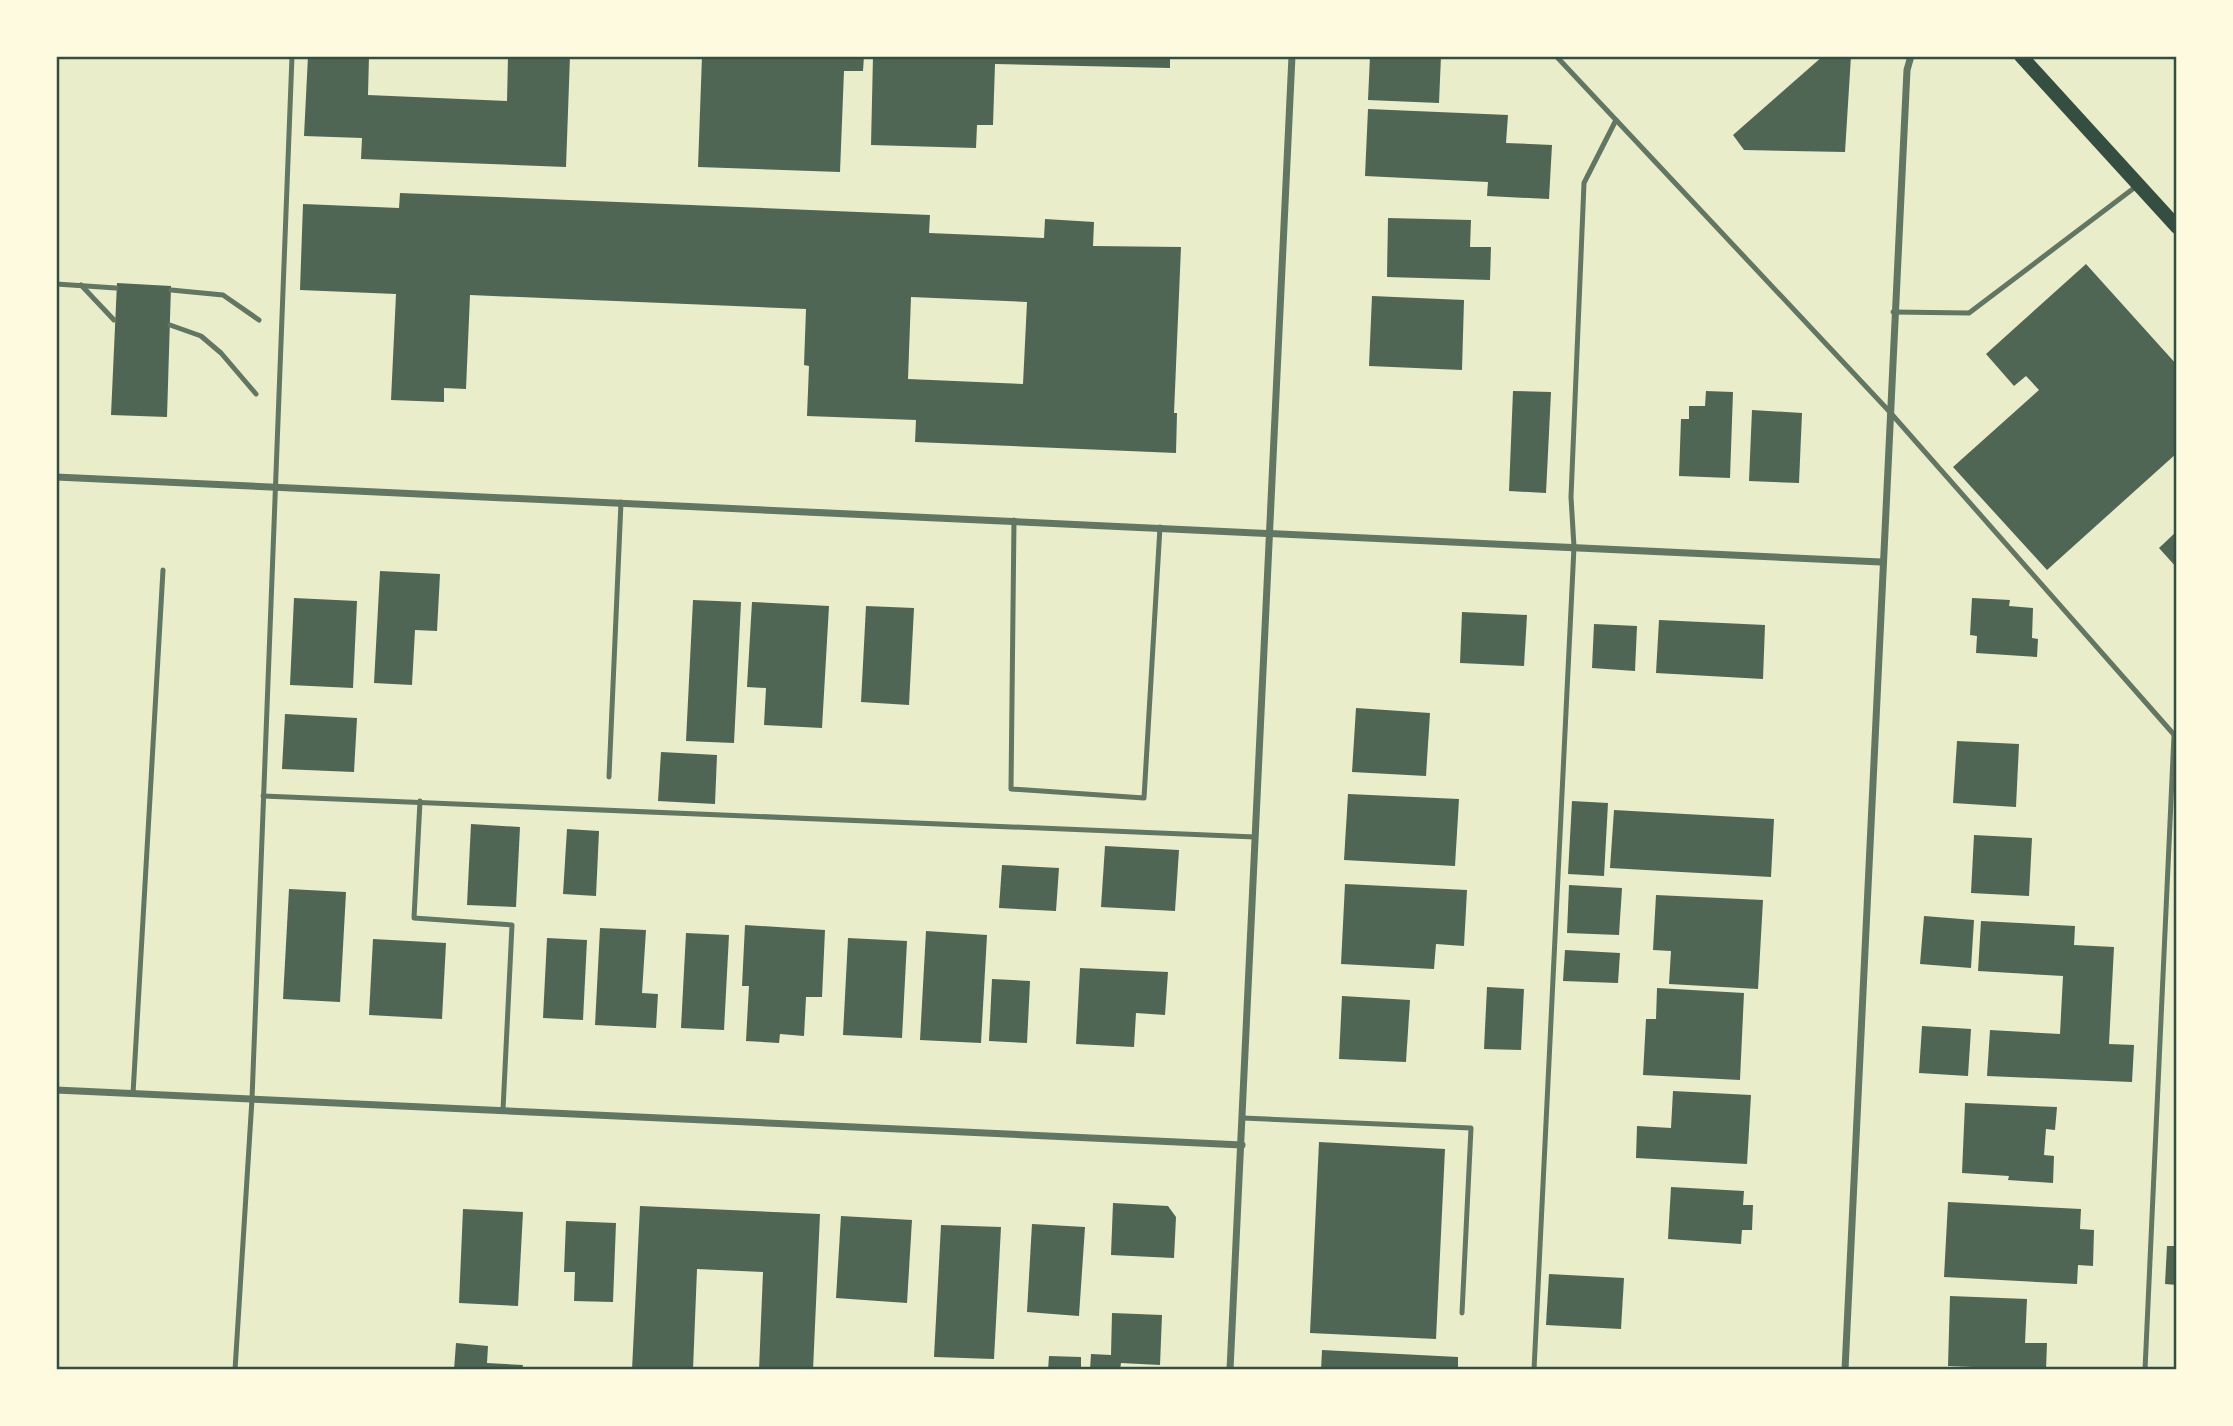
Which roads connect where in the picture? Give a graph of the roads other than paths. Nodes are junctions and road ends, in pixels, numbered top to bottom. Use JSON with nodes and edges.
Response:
{"nodes":[{"id":1,"x":292,"y":56,"type":"edge"},
{"id":2,"x":1292,"y":56,"type":"edge"},
{"id":3,"x":1556,"y":56,"type":"edge"},
{"id":4,"x":1911,"y":56,"type":"edge"},
{"id":5,"x":2021,"y":56,"type":"edge"},
{"id":6,"x":1616,"y":120,"type":"junction"},
{"id":7,"x":2139,"y":185,"type":"junction"},
{"id":8,"x":2177,"y":227,"type":"edge"},
{"id":9,"x":56,"y":284,"type":"edge"},
{"id":10,"x":81,"y":285,"type":"junction"},
{"id":11,"x":116,"y":288,"type":"dead end"},
{"id":12,"x":171,"y":290,"type":"dead end"},
{"id":13,"x":1894,"y":312,"type":"junction"},
{"id":14,"x":114,"y":320,"type":"dead end"},
{"id":15,"x":259,"y":320,"type":"dead end"},
{"id":16,"x":170,"y":325,"type":"dead end"},
{"id":17,"x":256,"y":394,"type":"dead end"},
{"id":18,"x":1888,"y":410,"type":"junction"},
{"id":19,"x":56,"y":477,"type":"edge"},
{"id":20,"x":275,"y":485,"type":"junction"},
{"id":21,"x":621,"y":502,"type":"junction"},
{"id":22,"x":1014,"y":520,"type":"junction"},
{"id":23,"x":1160,"y":527,"type":"junction"},
{"id":24,"x":1269,"y":532,"type":"junction"},
{"id":25,"x":1574,"y":547,"type":"junction"},
{"id":26,"x":1881,"y":562,"type":"junction"},
{"id":27,"x":163,"y":570,"type":"dead end"},
{"id":28,"x":2176,"y":736,"type":"edge"},
{"id":29,"x":609,"y":777,"type":"dead end"},
{"id":30,"x":263,"y":796,"type":"junction"},
{"id":31,"x":420,"y":800,"type":"junction"},
{"id":32,"x":1255,"y":837,"type":"junction"},
{"id":33,"x":56,"y":1090,"type":"edge"},
{"id":34,"x":133,"y":1094,"type":"junction"},
{"id":35,"x":252,"y":1099,"type":"junction"},
{"id":36,"x":503,"y":1110,"type":"junction"},
{"id":37,"x":1243,"y":1118,"type":"junction"},
{"id":38,"x":1242,"y":1145,"type":"junction"},
{"id":39,"x":1462,"y":1313,"type":"dead end"},
{"id":40,"x":235,"y":1370,"type":"edge"},
{"id":41,"x":1230,"y":1370,"type":"edge"},
{"id":42,"x":1534,"y":1370,"type":"edge"},
{"id":43,"x":1844,"y":1370,"type":"edge"},
{"id":44,"x":2145,"y":1370,"type":"edge"}],
"edges":[{"from":1,"to":20,"type":"lane"},
{"from":2,"to":24,"type":"street"},
{"from":3,"to":6,"type":"lane"},
{"from":4,"to":13,"type":"street"},
{"from":5,"to":7,"type":"main road"},
{"from":6,"to":18,"type":"lane"},
{"from":6,"to":25,"type":"lane"},
{"from":7,"to":8,"type":"main road"},
{"from":7,"to":13,"type":"lane"},
{"from":9,"to":10,"type":"lane"},
{"from":10,"to":11,"type":"lane"},
{"from":10,"to":14,"type":"lane"},
{"from":12,"to":15,"type":"lane"},
{"from":13,"to":18,"type":"street"},
{"from":16,"to":17,"type":"lane"},
{"from":18,"to":26,"type":"street"},
{"from":18,"to":28,"type":"lane"},
{"from":19,"to":20,"type":"street"},
{"from":20,"to":21,"type":"street"},
{"from":20,"to":30,"type":"lane"},
{"from":21,"to":22,"type":"street"},
{"from":21,"to":29,"type":"lane"},
{"from":22,"to":23,"type":"street"},
{"from":22,"to":23,"type":"lane"},
{"from":23,"to":24,"type":"street"},
{"from":24,"to":25,"type":"street"},
{"from":24,"to":32,"type":"street"},
{"from":25,"to":26,"type":"street"},
{"from":25,"to":42,"type":"lane"},
{"from":26,"to":43,"type":"street"},
{"from":27,"to":34,"type":"lane"},
{"from":28,"to":44,"type":"lane"},
{"from":30,"to":31,"type":"lane"},
{"from":30,"to":35,"type":"lane"},
{"from":31,"to":32,"type":"lane"},
{"from":31,"to":36,"type":"lane"},
{"from":32,"to":37,"type":"street"},
{"from":33,"to":34,"type":"street"},
{"from":34,"to":35,"type":"street"},
{"from":35,"to":36,"type":"street"},
{"from":35,"to":40,"type":"lane"},
{"from":36,"to":38,"type":"street"},
{"from":37,"to":38,"type":"street"},
{"from":37,"to":39,"type":"lane"},
{"from":38,"to":41,"type":"street"}]}
